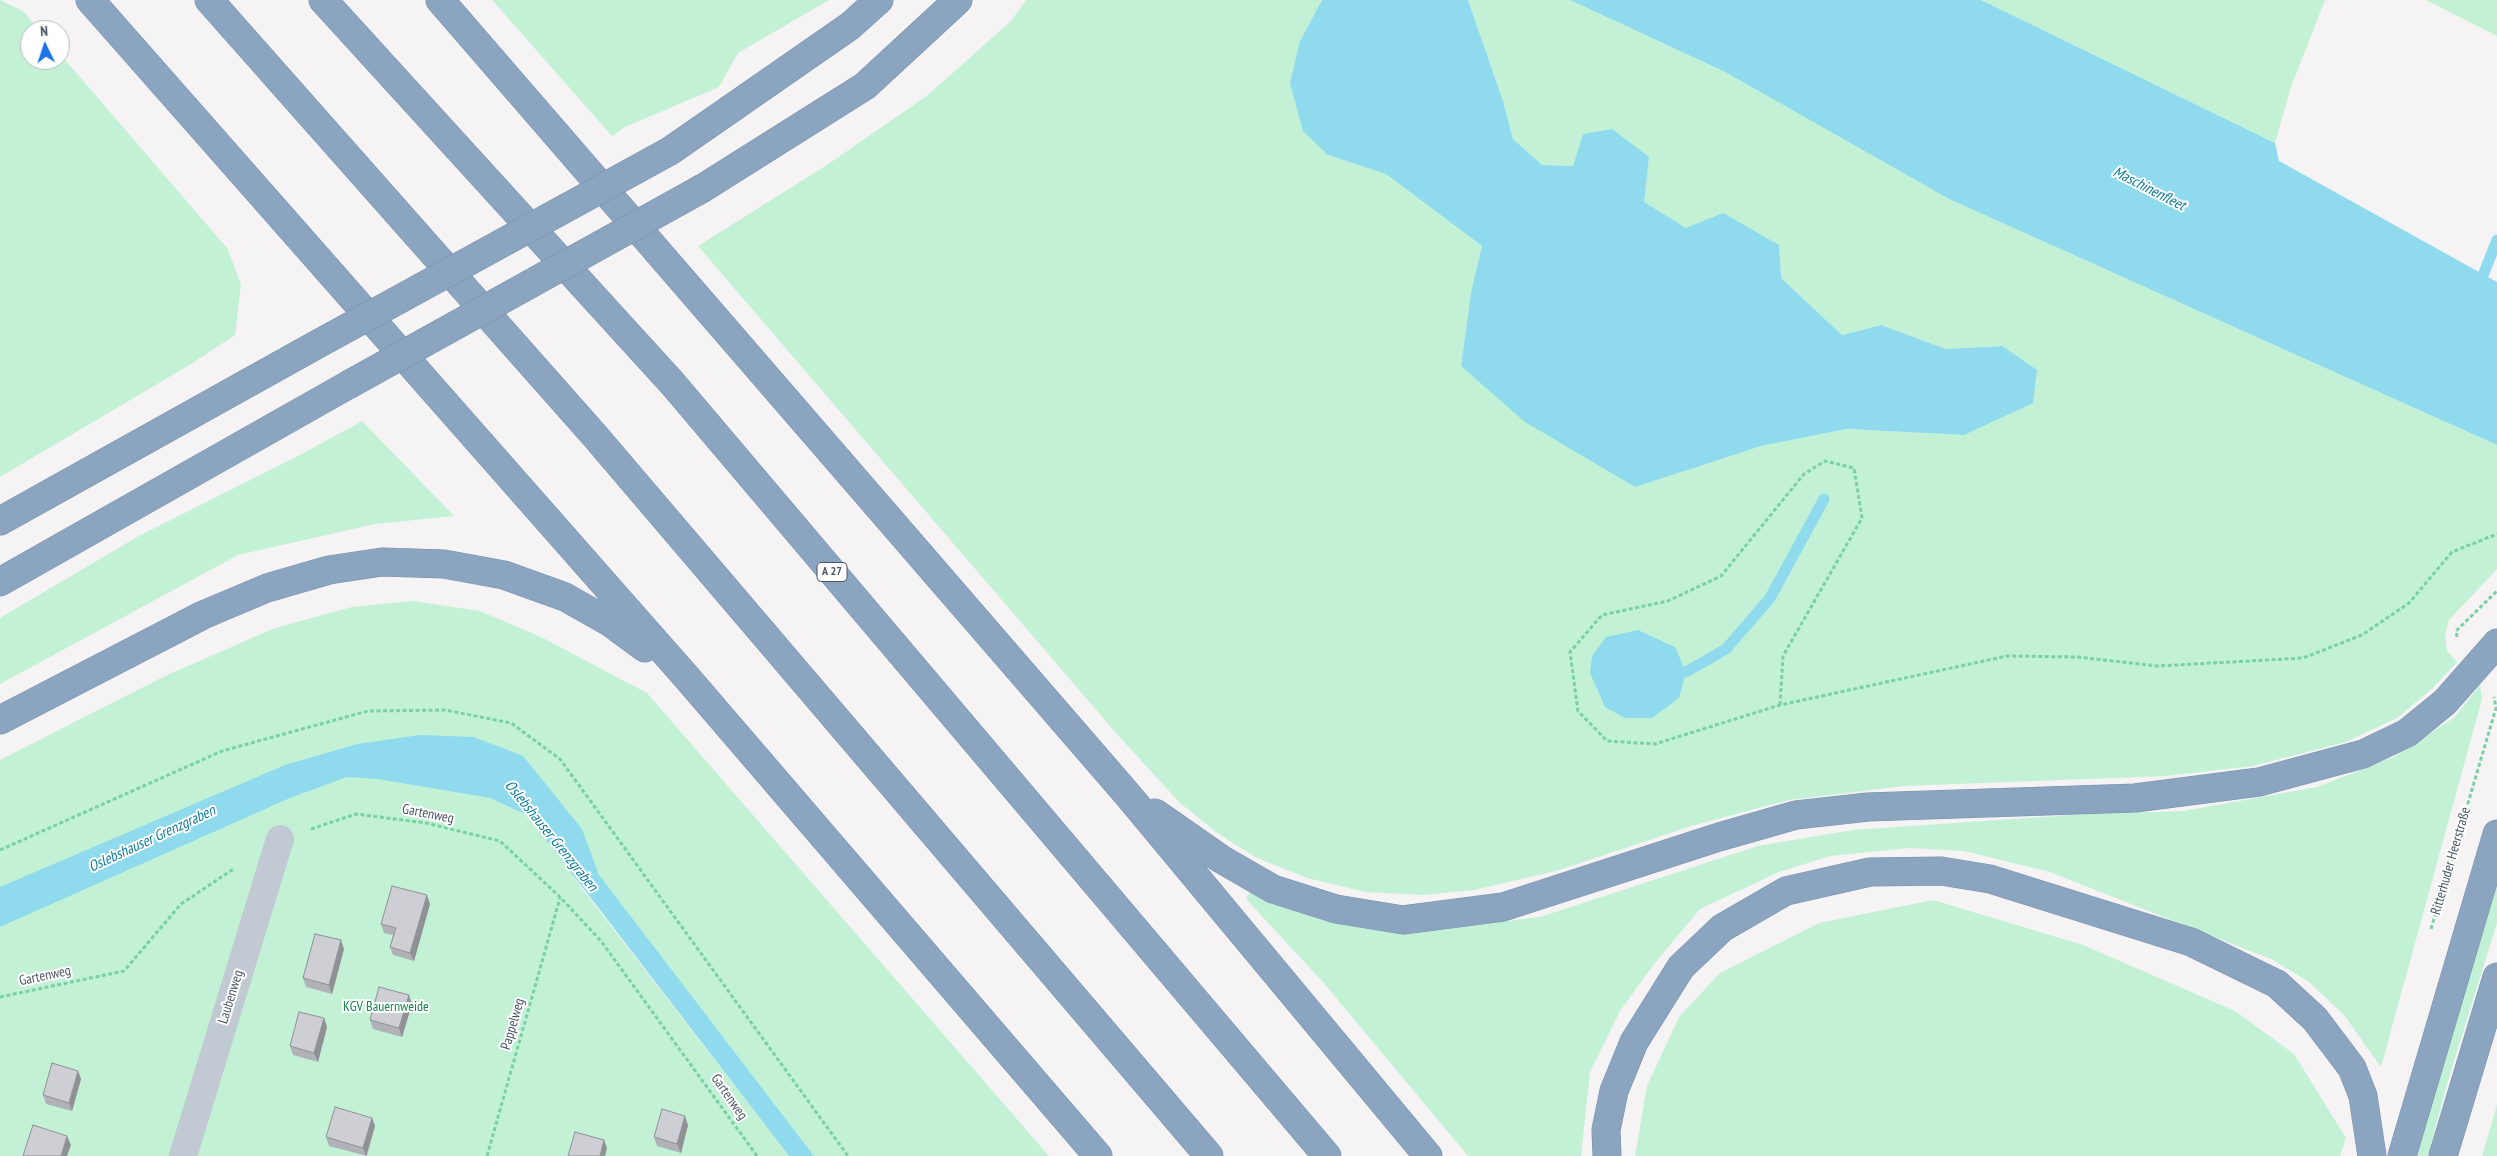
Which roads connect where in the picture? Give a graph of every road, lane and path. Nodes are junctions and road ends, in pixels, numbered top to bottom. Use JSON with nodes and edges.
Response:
{"nodes":[{"id":1,"x":90,"y":0,"type":"edge"},
{"id":2,"x":209,"y":0,"type":"edge"},
{"id":3,"x":323,"y":0,"type":"edge"},
{"id":4,"x":440,"y":0,"type":"edge"},
{"id":5,"x":879,"y":0,"type":"edge"},
{"id":6,"x":958,"y":0,"type":"edge"},
{"id":7,"x":0,"y":521,"type":"edge"},
{"id":8,"x":2497,"y":534,"type":"edge"},
{"id":9,"x":0,"y":582,"type":"edge"},
{"id":10,"x":2497,"y":591,"type":"edge"},
{"id":11,"x":2497,"y":643,"type":"edge"},
{"id":12,"x":2477,"y":666,"type":"junction"},
{"id":13,"x":688,"y":680,"type":"junction"},
{"id":14,"x":1780,"y":705,"type":"junction"},
{"id":15,"x":0,"y":720,"type":"edge"},
{"id":16,"x":1127,"y":794,"type":"junction"},
{"id":17,"x":2497,"y":834,"type":"edge"},
{"id":18,"x":280,"y":839,"type":"junction"},
{"id":19,"x":0,"y":850,"type":"edge"},
{"id":20,"x":560,"y":897,"type":"junction"},
{"id":21,"x":2431,"y":930,"type":"dead end"},
{"id":22,"x":2497,"y":977,"type":"edge"},
{"id":23,"x":0,"y":997,"type":"edge"},
{"id":24,"x":183,"y":1156,"type":"edge"},
{"id":25,"x":487,"y":1156,"type":"edge"},
{"id":26,"x":757,"y":1156,"type":"edge"},
{"id":27,"x":848,"y":1156,"type":"edge"},
{"id":28,"x":1098,"y":1156,"type":"edge"},
{"id":29,"x":1209,"y":1156,"type":"edge"},
{"id":30,"x":1327,"y":1156,"type":"edge"},
{"id":31,"x":1428,"y":1156,"type":"edge"},
{"id":32,"x":1607,"y":1156,"type":"edge"},
{"id":33,"x":2372,"y":1156,"type":"edge"},
{"id":34,"x":2402,"y":1156,"type":"edge"},
{"id":35,"x":2443,"y":1156,"type":"edge"}],
"edges":[{"from":1,"to":13,"type":"highway"},
{"from":2,"to":29,"type":"highway"},
{"from":3,"to":30,"type":"highway","number":"A 27"},
{"from":4,"to":16,"type":"highway"},
{"from":5,"to":7,"type":"highway","bridge":true},
{"from":6,"to":9,"type":"highway","bridge":true},
{"from":8,"to":14,"type":"path"},
{"from":10,"to":12,"type":"path","name":"Ritterhuder Heerstraße"},
{"from":11,"to":12,"type":"highway"},
{"from":12,"to":16,"type":"highway"},
{"from":12,"to":21,"type":"path","name":"Ritterhuder Heerstraße"},
{"from":13,"to":15,"type":"highway"},
{"from":13,"to":28,"type":"highway"},
{"from":14,"to":14,"type":"path"},
{"from":16,"to":31,"type":"highway"},
{"from":17,"to":34,"type":"highway"},
{"from":18,"to":20,"type":"path","name":"Gartenweg"},
{"from":18,"to":23,"type":"path","name":"Gartenweg"},
{"from":18,"to":24,"type":"lane","name":"Laubenweg"},
{"from":19,"to":27,"type":"path"},
{"from":20,"to":25,"type":"path","name":"Pappelweg"},
{"from":20,"to":26,"type":"path","name":"Gartenweg"},
{"from":22,"to":35,"type":"highway"},
{"from":32,"to":33,"type":"highway"}]}
